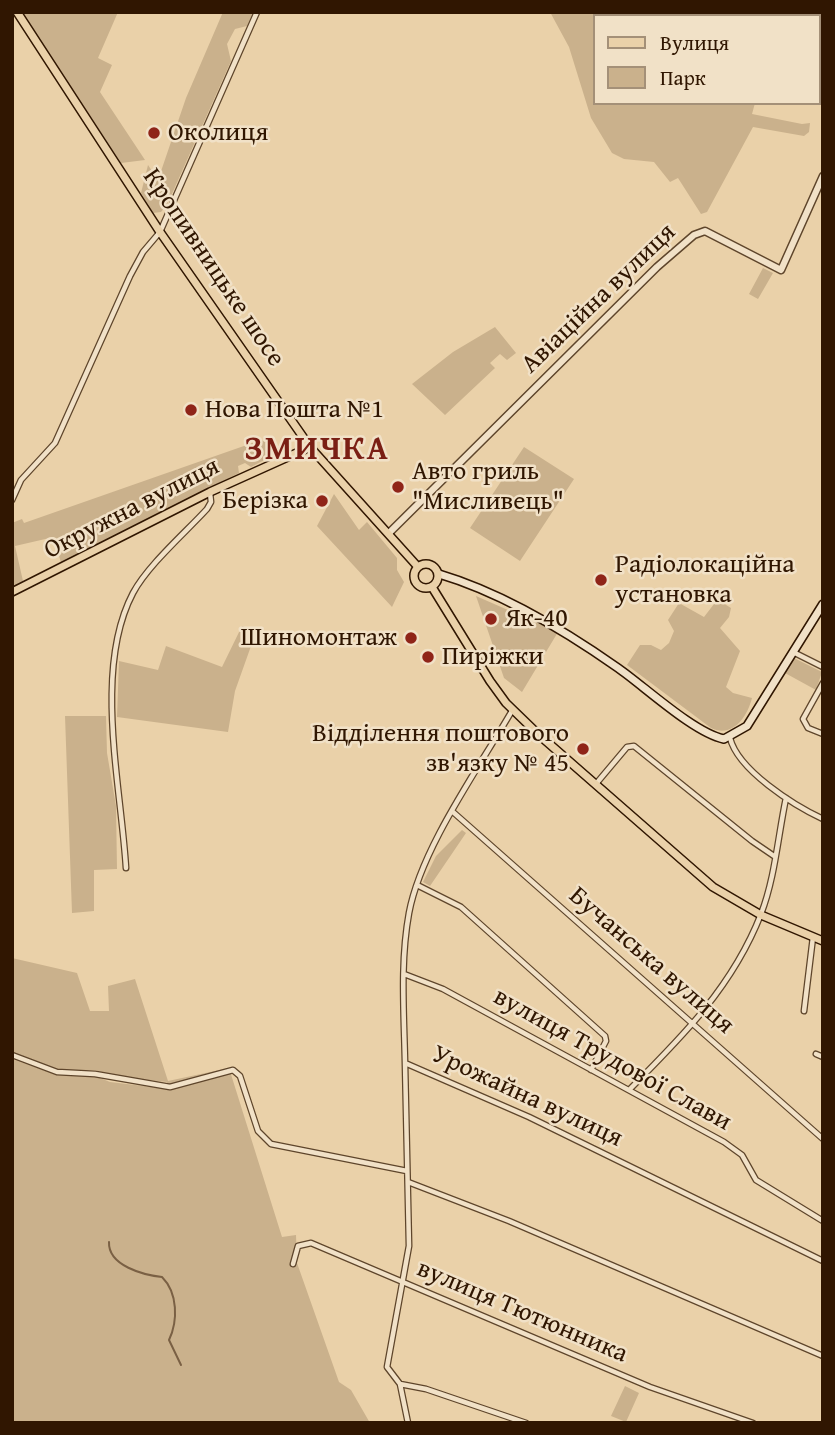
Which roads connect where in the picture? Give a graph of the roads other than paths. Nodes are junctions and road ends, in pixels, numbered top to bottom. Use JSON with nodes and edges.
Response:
{"nodes":[{"id":1,"x":17,"y":12,"type":"edge"},
{"id":2,"x":257,"y":12,"type":"edge"},
{"id":3,"x":823,"y":176,"type":"edge"},
{"id":4,"x":160,"y":232,"type":"junction"},
{"id":5,"x":310,"y":447,"type":"junction"},
{"id":6,"x":210,"y":492,"type":"junction"},
{"id":7,"x":12,"y":500,"type":"edge"},
{"id":8,"x":389,"y":533,"type":"junction"},
{"id":9,"x":418,"y":566,"type":"junction"},
{"id":10,"x":439,"y":575,"type":"junction"},
{"id":11,"x":432,"y":587,"type":"junction"},
{"id":12,"x":12,"y":592,"type":"edge"},
{"id":13,"x":821,"y":605,"type":"edge"},
{"id":14,"x":792,"y":652,"type":"junction"},
{"id":15,"x":823,"y":667,"type":"edge"},
{"id":16,"x":823,"y":683,"type":"edge"},
{"id":17,"x":513,"y":709,"type":"junction"},
{"id":18,"x":823,"y":734,"type":"edge"},
{"id":19,"x":730,"y":738,"type":"junction"},
{"id":20,"x":596,"y":785,"type":"junction"},
{"id":21,"x":786,"y":799,"type":"junction"},
{"id":22,"x":453,"y":812,"type":"junction"},
{"id":23,"x":823,"y":819,"type":"edge"},
{"id":24,"x":774,"y":856,"type":"junction"},
{"id":25,"x":126,"y":868,"type":"dead end"},
{"id":26,"x":417,"y":885,"type":"junction"},
{"id":27,"x":761,"y":915,"type":"junction"},
{"id":28,"x":813,"y":937,"type":"junction"},
{"id":29,"x":823,"y":941,"type":"edge"},
{"id":30,"x":404,"y":974,"type":"junction"},
{"id":31,"x":804,"y":1011,"type":"dead end"},
{"id":32,"x":694,"y":1024,"type":"junction"},
{"id":33,"x":816,"y":1054,"type":"dead end"},
{"id":34,"x":12,"y":1055,"type":"edge"},
{"id":35,"x":823,"y":1057,"type":"edge"},
{"id":36,"x":405,"y":1063,"type":"junction"},
{"id":37,"x":591,"y":1070,"type":"junction"},
{"id":38,"x":629,"y":1089,"type":"junction"},
{"id":39,"x":823,"y":1139,"type":"edge"},
{"id":40,"x":407,"y":1171,"type":"junction"},
{"id":41,"x":408,"y":1182,"type":"junction"},
{"id":42,"x":823,"y":1221,"type":"edge"},
{"id":43,"x":823,"y":1261,"type":"edge"},
{"id":44,"x":293,"y":1265,"type":"dead end"},
{"id":45,"x":404,"y":1283,"type":"junction"},
{"id":46,"x":823,"y":1356,"type":"edge"},
{"id":47,"x":400,"y":1384,"type":"junction"},
{"id":48,"x":408,"y":1423,"type":"edge"},
{"id":49,"x":526,"y":1423,"type":"edge"},
{"id":50,"x":753,"y":1423,"type":"edge"}],
"edges":[{"from":1,"to":4,"type":"main road","name":"Кропивницьке шосе"},
{"from":2,"to":4,"type":"street"},
{"from":3,"to":8,"type":"street","name":"Авіаційна вулиця"},
{"from":4,"to":5,"type":"main road","name":"Кропивницьке шосе"},
{"from":4,"to":7,"type":"street"},
{"from":5,"to":6,"type":"main road","name":"Окружна вулиця"},
{"from":5,"to":8,"type":"main road","name":"Кропивницьке шосе"},
{"from":6,"to":12,"type":"main road","name":"Окружна вулиця"},
{"from":6,"to":25,"type":"street"},
{"from":8,"to":9,"type":"main road","name":"Кропивницьке шосе"},
{"from":9,"to":10,"type":"main road","name":"Кропивницьке шосе"},
{"from":9,"to":11,"type":"main road","name":"Кропивницьке шосе"},
{"from":10,"to":11,"type":"main road"},
{"from":10,"to":19,"type":"main road"},
{"from":11,"to":17,"type":"main road"},
{"from":13,"to":14,"type":"main road"},
{"from":14,"to":15,"type":"street"},
{"from":14,"to":19,"type":"main road"},
{"from":16,"to":18,"type":"street"},
{"from":17,"to":20,"type":"main road"},
{"from":17,"to":22,"type":"street","name":"Урожайна вулиця"},
{"from":19,"to":21,"type":"street"},
{"from":20,"to":24,"type":"street"},
{"from":20,"to":27,"type":"main road"},
{"from":21,"to":23,"type":"street"},
{"from":21,"to":24,"type":"street"},
{"from":22,"to":26,"type":"street","name":"Урожайна вулиця"},
{"from":22,"to":32,"type":"street","name":"Бучанська вулиця"},
{"from":24,"to":27,"type":"street"},
{"from":26,"to":30,"type":"street","name":"Урожайна вулиця"},
{"from":26,"to":37,"type":"street"},
{"from":27,"to":28,"type":"main road"},
{"from":27,"to":32,"type":"street"},
{"from":28,"to":29,"type":"main road"},
{"from":28,"to":31,"type":"street"},
{"from":30,"to":36,"type":"street","name":"Урожайна вулиця"},
{"from":30,"to":37,"type":"street","name":"вулиця Трудової Слави"},
{"from":32,"to":38,"type":"street"},
{"from":32,"to":39,"type":"street","name":"Бучанська вулиця"},
{"from":33,"to":35,"type":"street"},
{"from":34,"to":40,"type":"street"},
{"from":36,"to":40,"type":"street"},
{"from":36,"to":43,"type":"street","name":"Урожайна вулиця"},
{"from":37,"to":38,"type":"street","name":"вулиця Трудової Слави"},
{"from":38,"to":42,"type":"street","name":"вулиця Трудової Слави"},
{"from":40,"to":41,"type":"street"},
{"from":41,"to":45,"type":"street"},
{"from":41,"to":46,"type":"street"},
{"from":44,"to":45,"type":"street","name":"вулиця Тютюнника"},
{"from":45,"to":47,"type":"street"},
{"from":45,"to":50,"type":"street","name":"вулиця Тютюнника"},
{"from":47,"to":48,"type":"street"},
{"from":47,"to":49,"type":"street"}]}
